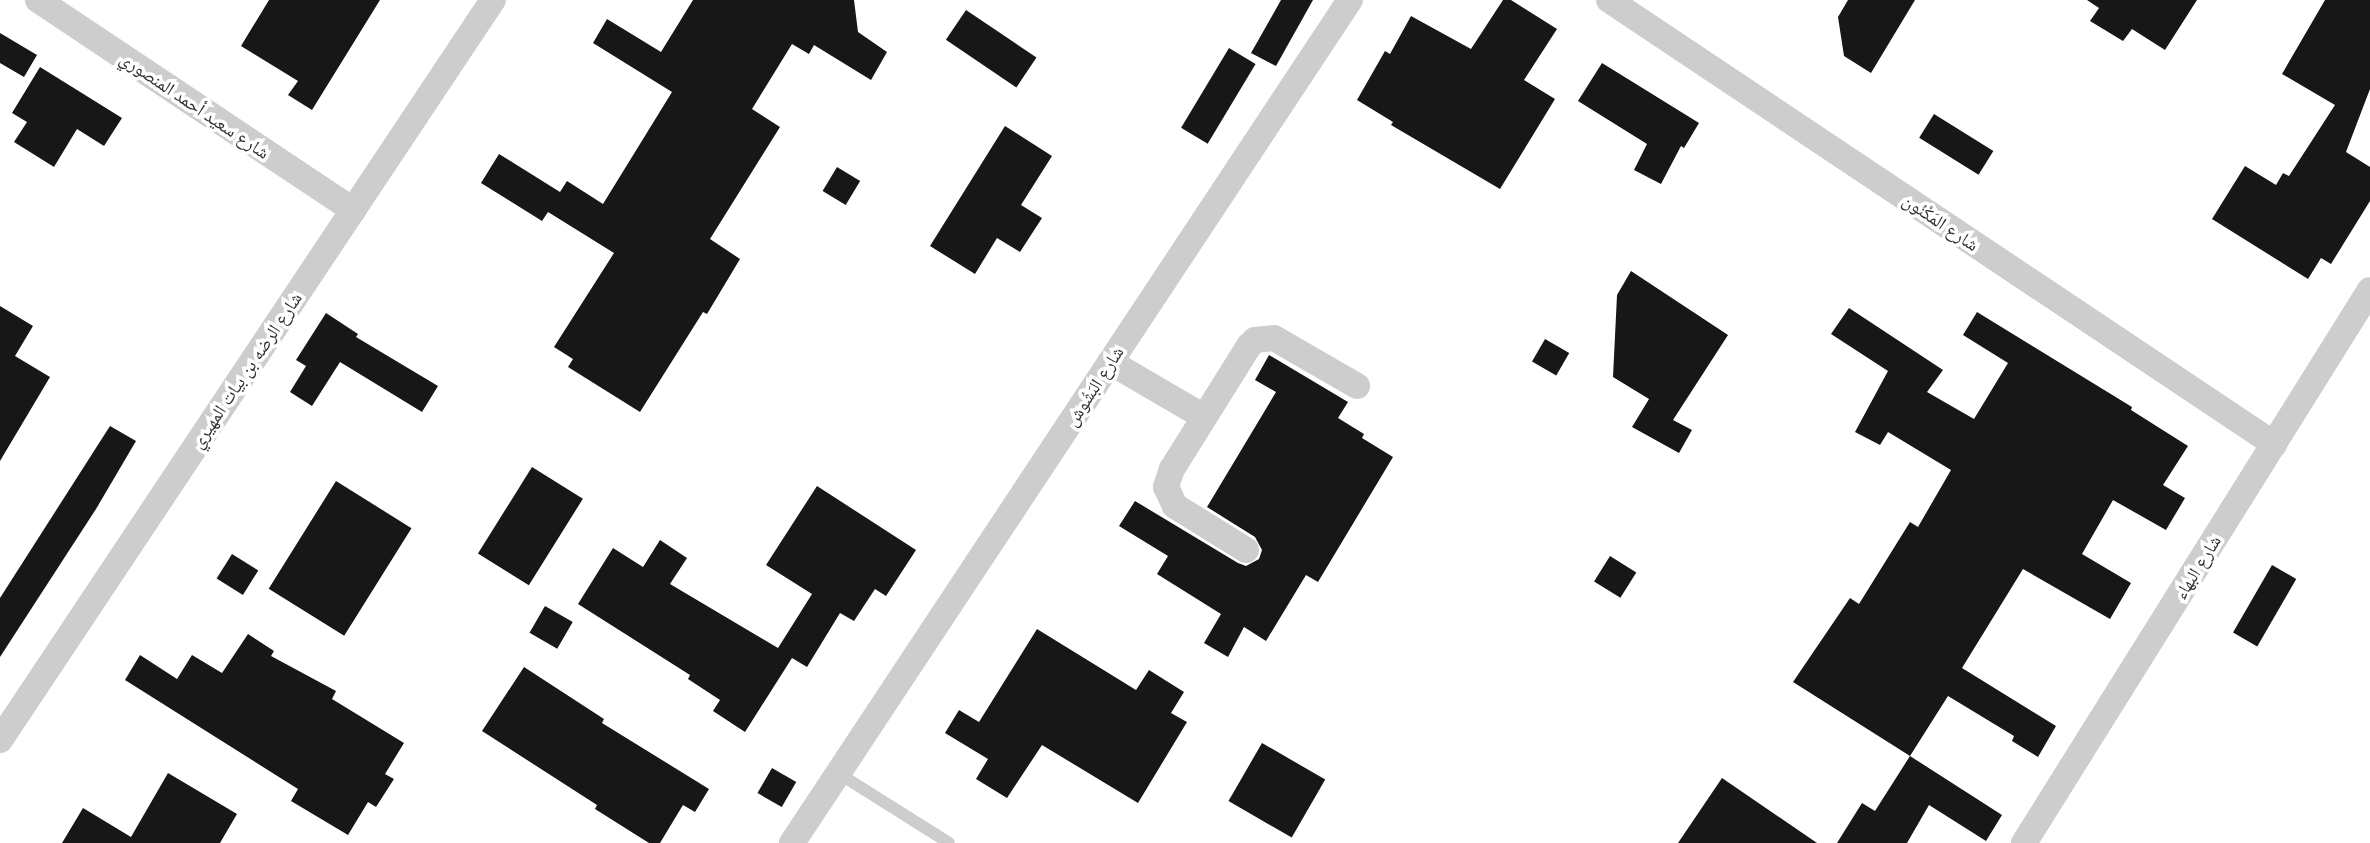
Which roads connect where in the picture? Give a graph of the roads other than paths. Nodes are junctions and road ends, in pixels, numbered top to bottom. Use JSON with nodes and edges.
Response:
{"nodes":[{"id":1,"x":38,"y":0,"type":"edge"},
{"id":2,"x":493,"y":0,"type":"edge"},
{"id":3,"x":1350,"y":0,"type":"edge"},
{"id":4,"x":1609,"y":0,"type":"edge"},
{"id":5,"x":353,"y":210,"type":"junction"},
{"id":6,"x":2370,"y":290,"type":"edge"},
{"id":7,"x":1110,"y":362,"type":"junction"},
{"id":8,"x":1357,"y":386,"type":"dead end"},
{"id":9,"x":1204,"y":417,"type":"junction"},
{"id":10,"x":2274,"y":444,"type":"junction"},
{"id":11,"x":1246,"y":550,"type":"dead end"},
{"id":12,"x":0,"y":740,"type":"edge"},
{"id":13,"x":838,"y":773,"type":"junction"},
{"id":14,"x":792,"y":843,"type":"edge"},
{"id":15,"x":949,"y":843,"type":"edge"},
{"id":16,"x":2024,"y":843,"type":"edge"}],
"edges":[{"from":1,"to":5,"type":"street","name":"شارع سعيد أحمد المنصوري"},
{"from":2,"to":5,"type":"street","name":"شارع الرضه بن بيات المهيري"},
{"from":3,"to":7,"type":"street","name":"شارع البَشُوش"},
{"from":4,"to":10,"type":"street","name":"شارع المَكْنُون"},
{"from":5,"to":12,"type":"street","name":"شارع الرضه بن بيات المهيري"},
{"from":6,"to":10,"type":"street","name":"شارع البهاء"},
{"from":7,"to":9,"type":"street"},
{"from":7,"to":13,"type":"street","name":"شارع البَشُوش"},
{"from":8,"to":9,"type":"street"},
{"from":9,"to":11,"type":"street"},
{"from":10,"to":16,"type":"street","name":"شارع البهاء"},
{"from":13,"to":14,"type":"street","name":"شارع البَشُوش"},
{"from":13,"to":15,"type":"lane"}]}
